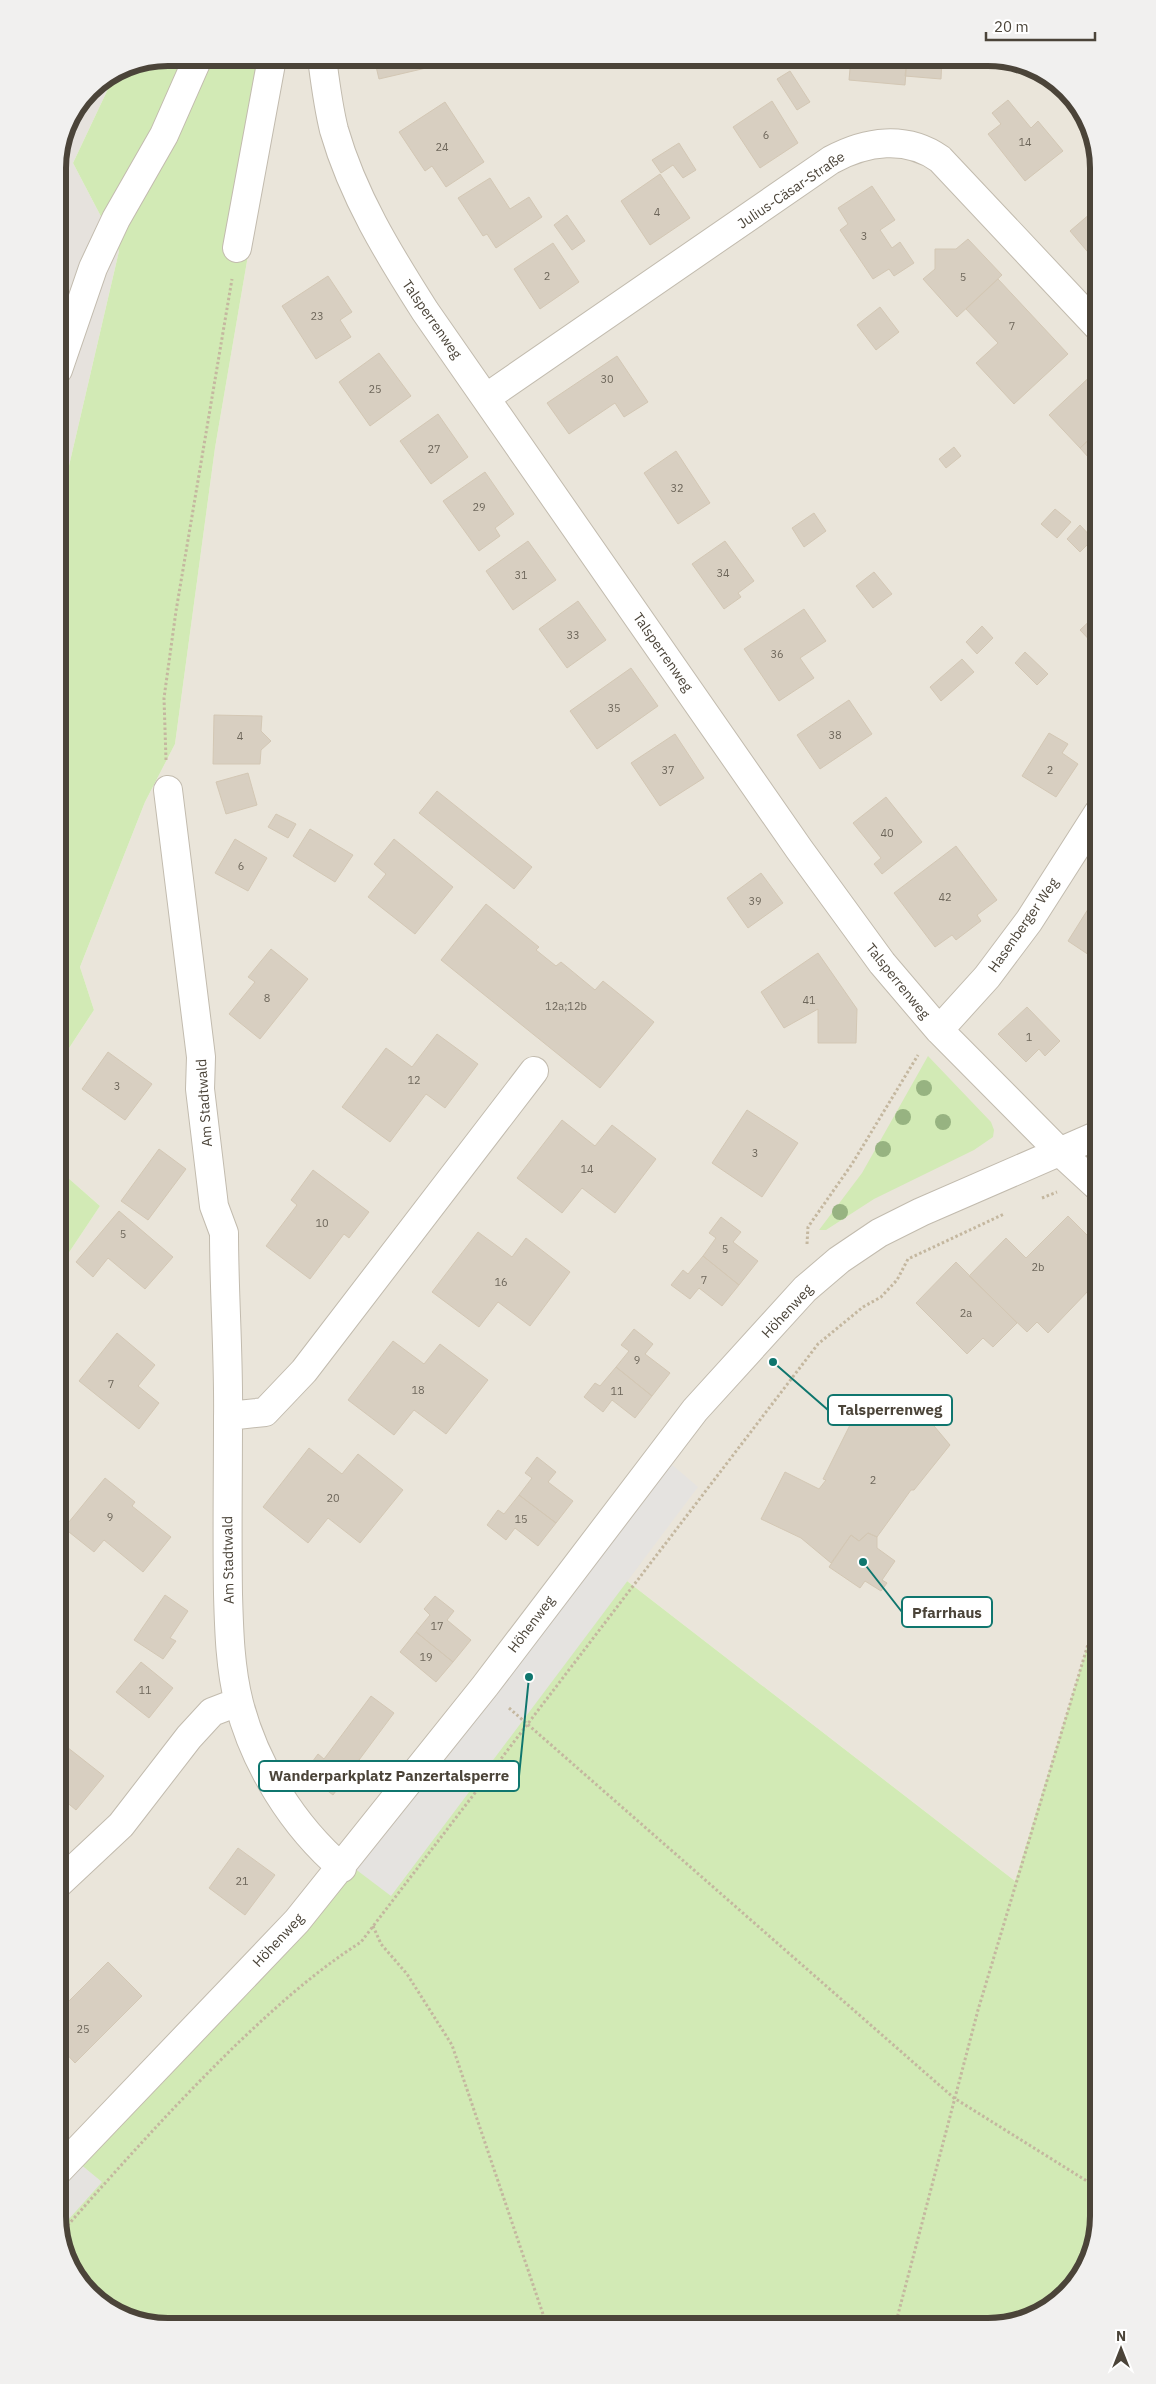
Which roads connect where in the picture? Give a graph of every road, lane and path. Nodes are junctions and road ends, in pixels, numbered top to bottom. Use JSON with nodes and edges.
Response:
{"nodes":[{"id":1,"x":194,"y":66,"type":"edge"},
{"id":2,"x":271,"y":66,"type":"edge"},
{"id":3,"x":323,"y":66,"type":"edge"},
{"id":4,"x":237,"y":248,"type":"joint"},
{"id":5,"x":1090,"y":318,"type":"edge"},
{"id":6,"x":66,"y":347,"type":"edge"},
{"id":7,"x":487,"y":397,"type":"junction"},
{"id":8,"x":168,"y":790,"type":"joint"},
{"id":9,"x":1090,"y":826,"type":"edge"},
{"id":10,"x":939,"y":1030,"type":"junction"},
{"id":11,"x":534,"y":1071,"type":"dead end"},
{"id":12,"x":1090,"y":1139,"type":"edge"},
{"id":13,"x":1060,"y":1152,"type":"junction"},
{"id":14,"x":1090,"y":1179,"type":"edge"},
{"id":15,"x":1090,"y":1184,"type":"edge"},
{"id":16,"x":1034,"y":1201,"type":"dead end"},
{"id":17,"x":1007,"y":1213,"type":"dead end"},
{"id":18,"x":805,"y":1289,"type":"junction"},
{"id":19,"x":228,"y":1416,"type":"junction"},
{"id":20,"x":1090,"y":1637,"type":"edge"},
{"id":21,"x":485,"y":1686,"type":"junction"},
{"id":22,"x":238,"y":1702,"type":"junction"},
{"id":23,"x":528,"y":1724,"type":"junction"},
{"id":24,"x":342,"y":1868,"type":"junction"},
{"id":25,"x":66,"y":1877,"type":"edge"},
{"id":26,"x":374,"y":1926,"type":"junction"},
{"id":27,"x":954,"y":2098,"type":"junction"},
{"id":28,"x":66,"y":2163,"type":"edge"},
{"id":29,"x":1090,"y":2183,"type":"edge"},
{"id":30,"x":67,"y":2226,"type":"edge"},
{"id":31,"x":544,"y":2318,"type":"edge"},
{"id":32,"x":896,"y":2318,"type":"edge"}],
"edges":[{"from":1,"to":6,"type":"street"},
{"from":2,"to":4,"type":"street"},
{"from":3,"to":7,"type":"street","name":"Talsperrenweg"},
{"from":4,"to":8,"type":"path"},
{"from":5,"to":7,"type":"street","name":"Julius-Cäsar-Straße"},
{"from":7,"to":10,"type":"street","name":"Talsperrenweg"},
{"from":8,"to":19,"type":"street","name":"Am Stadtwald"},
{"from":9,"to":10,"type":"street","name":"Hasenberger Weg"},
{"from":10,"to":13,"type":"street","name":"Talsperrenweg"},
{"from":10,"to":18,"type":"path"},
{"from":11,"to":19,"type":"street"},
{"from":12,"to":13,"type":"street","name":"Höhenweg"},
{"from":13,"to":14,"type":"street","name":"Talsperrenweg"},
{"from":13,"to":18,"type":"street","name":"Höhenweg"},
{"from":15,"to":16,"type":"path"},
{"from":17,"to":23,"type":"path"},
{"from":18,"to":21,"type":"street","name":"Höhenweg"},
{"from":19,"to":22,"type":"street","name":"Am Stadtwald"},
{"from":20,"to":27,"type":"path"},
{"from":21,"to":23,"type":"path"},
{"from":21,"to":24,"type":"street","name":"Höhenweg"},
{"from":22,"to":24,"type":"street","name":"Am Stadtwald"},
{"from":22,"to":25,"type":"street"},
{"from":23,"to":26,"type":"path"},
{"from":23,"to":27,"type":"path"},
{"from":24,"to":28,"type":"street","name":"Höhenweg"},
{"from":26,"to":30,"type":"path"},
{"from":26,"to":31,"type":"path"},
{"from":27,"to":29,"type":"path"},
{"from":27,"to":32,"type":"path"}]}
